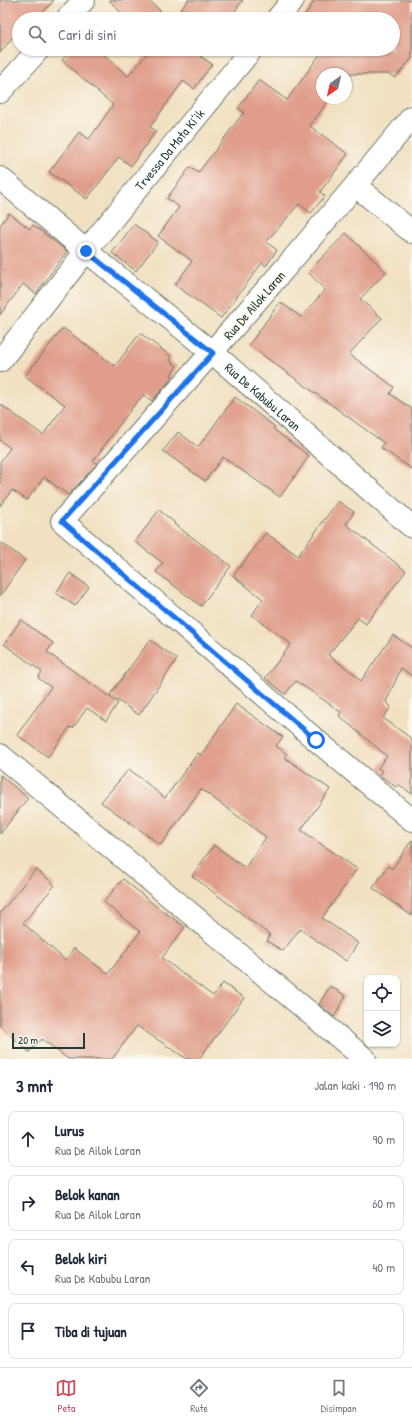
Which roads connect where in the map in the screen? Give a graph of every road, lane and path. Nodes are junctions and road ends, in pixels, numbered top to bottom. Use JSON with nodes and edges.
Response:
{"nodes":[{"id":1,"x":84,"y":0,"type":"edge"},
{"id":2,"x":293,"y":0,"type":"edge"},
{"id":3,"x":73,"y":12,"type":"edge"},
{"id":4,"x":283,"y":12,"type":"edge"},
{"id":5,"x":33,"y":56,"type":"edge"},
{"id":6,"x":246,"y":56,"type":"edge"},
{"id":7,"x":0,"y":92,"type":"edge"},
{"id":8,"x":412,"y":117,"type":"edge"},
{"id":9,"x":0,"y":178,"type":"edge"},
{"id":10,"x":356,"y":186,"type":"junction"},
{"id":11,"x":412,"y":232,"type":"edge"},
{"id":12,"x":86,"y":251,"type":"junction"},
{"id":13,"x":213,"y":353,"type":"junction"},
{"id":14,"x":0,"y":361,"type":"edge"},
{"id":15,"x":412,"y":527,"type":"edge"},
{"id":16,"x":0,"y":755,"type":"edge"},
{"id":17,"x":412,"y":820,"type":"edge"},
{"id":18,"x":365,"y":1059,"type":"edge"}],
"edges":[{"from":1,"to":3,"type":"street"},
{"from":2,"to":4,"type":"street"},
{"from":5,"to":7,"type":"street"},
{"from":6,"to":12,"type":"street","name":"Trvessa Da Mota Ki’ik"},
{"from":8,"to":10,"type":"street","name":"Rua De Ailok Laran"},
{"from":9,"to":12,"type":"street","name":"Rua De Kabubu Laran"},
{"from":10,"to":11,"type":"street"},
{"from":10,"to":13,"type":"street","name":"Rua De Ailok Laran"},
{"from":12,"to":13,"type":"street","name":"Rua De Kabubu Laran"},
{"from":12,"to":14,"type":"street","name":"Trvessa Da Mota Ki’ik"},
{"from":13,"to":15,"type":"street","name":"Rua De Kabubu Laran"},
{"from":13,"to":17,"type":"street","name":"Rua De Ailok Laran"},
{"from":16,"to":18,"type":"street"}]}
